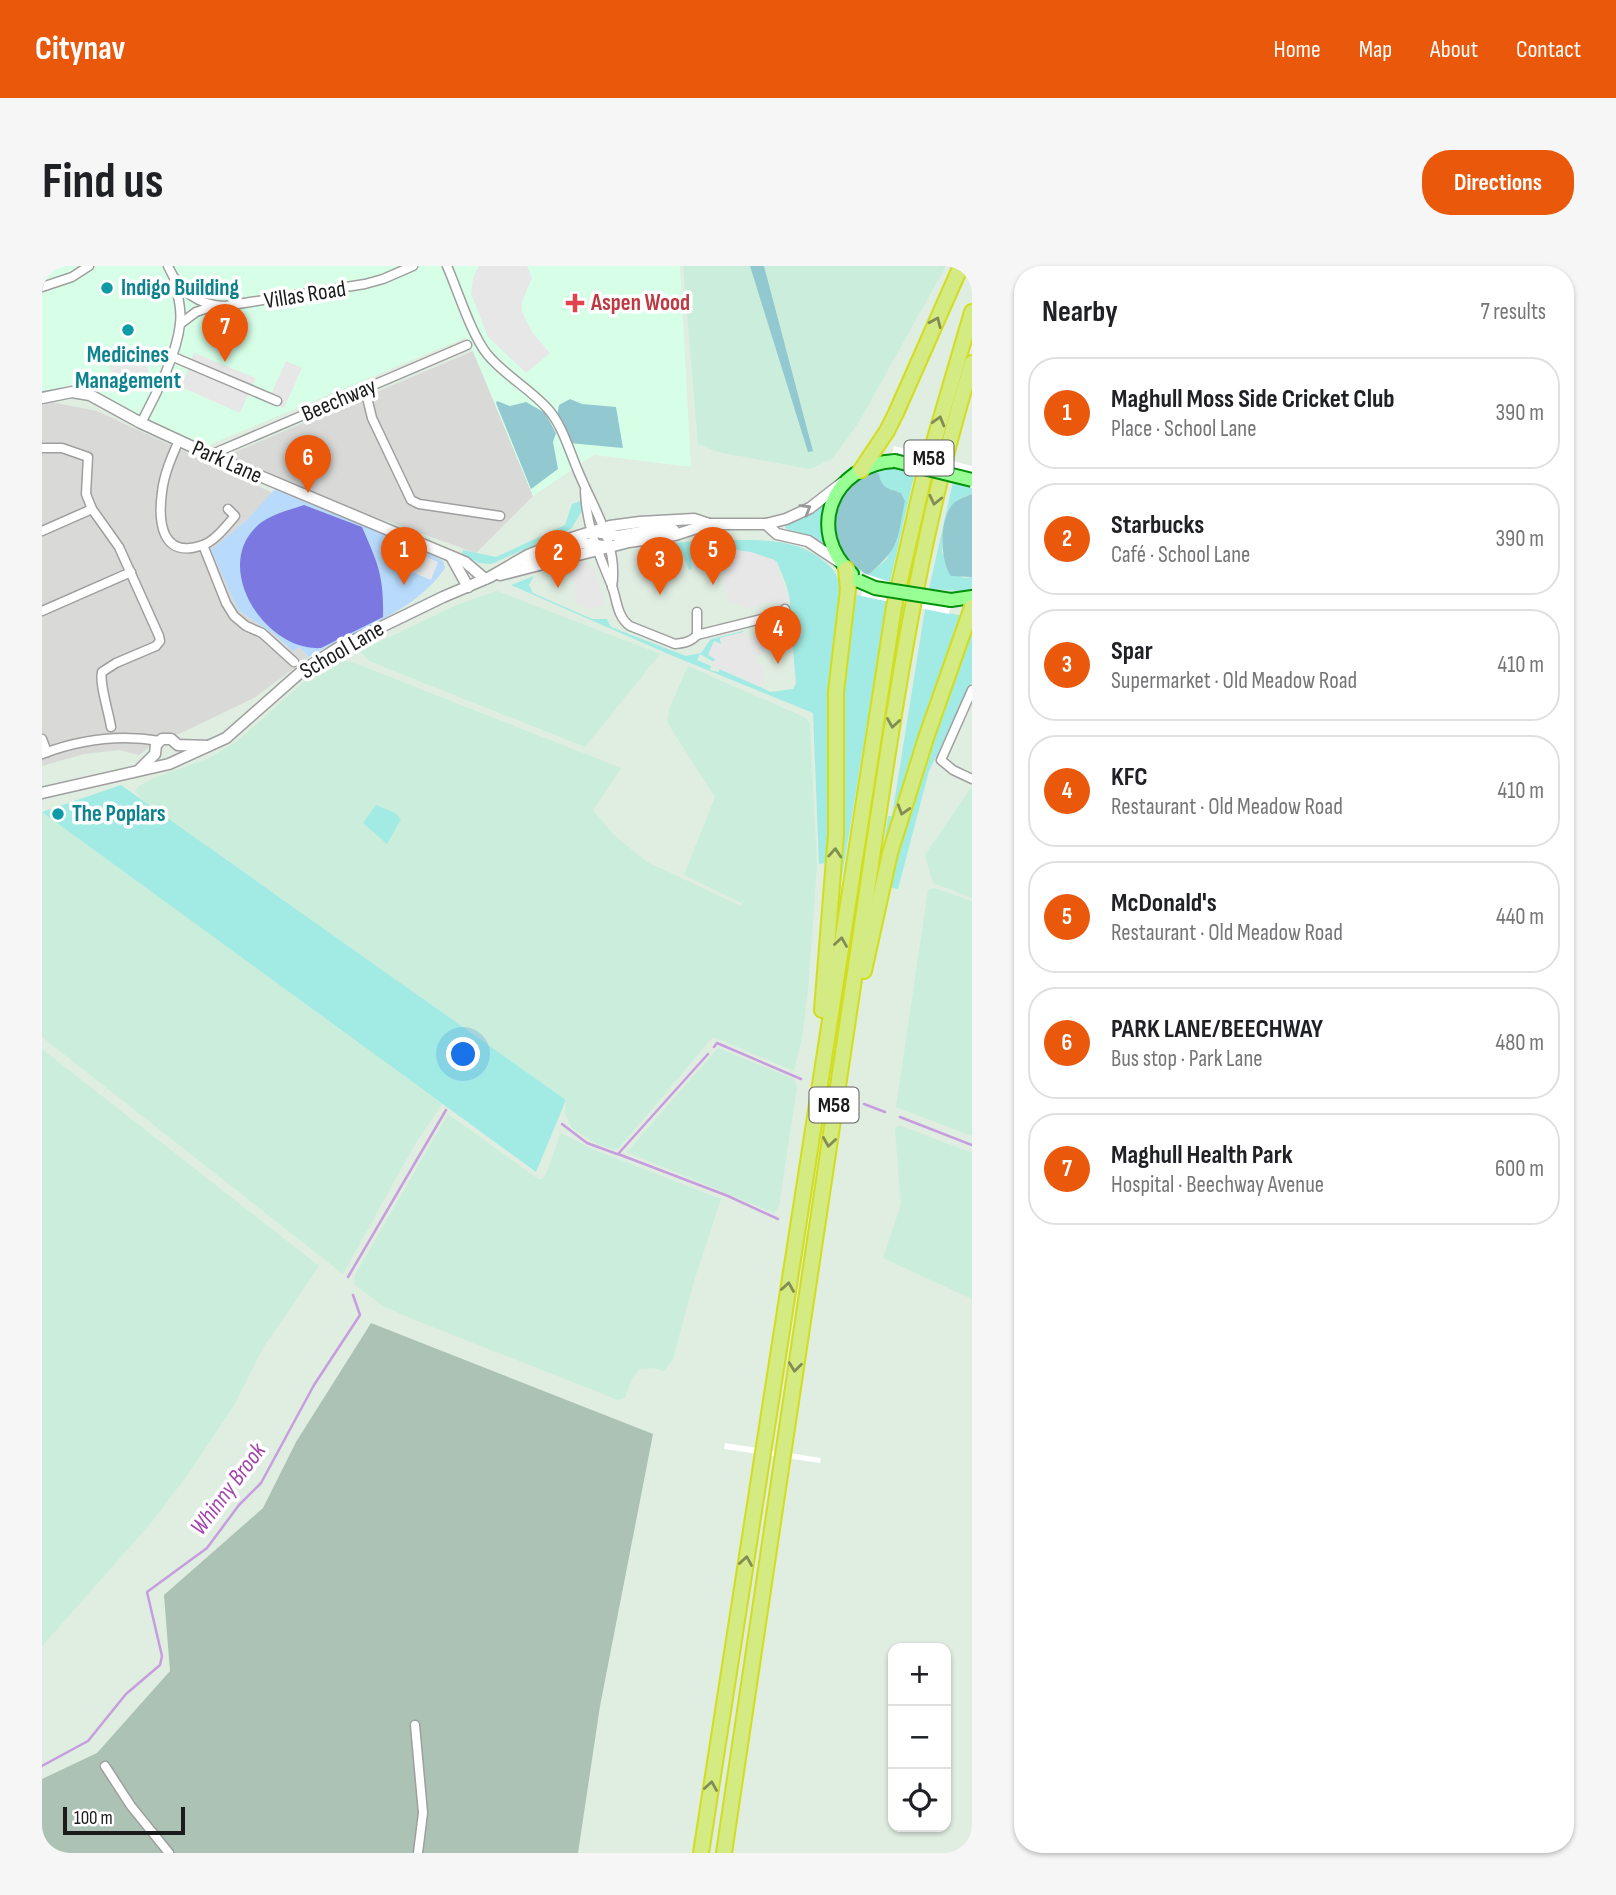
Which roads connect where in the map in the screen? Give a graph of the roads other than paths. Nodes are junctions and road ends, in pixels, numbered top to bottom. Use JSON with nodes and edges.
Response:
{"nodes":[{"id":1,"x":89,"y":266,"type":"edge"},
{"id":2,"x":168,"y":266,"type":"edge"},
{"id":3,"x":413,"y":266,"type":"edge"},
{"id":4,"x":961,"y":266,"type":"edge"},
{"id":5,"x":447,"y":267,"type":"edge"},
{"id":6,"x":173,"y":277,"type":"junction"},
{"id":7,"x":42,"y":287,"type":"edge"},
{"id":8,"x":214,"y":306,"type":"junction"},
{"id":9,"x":972,"y":312,"type":"edge"},
{"id":10,"x":180,"y":324,"type":"junction"},
{"id":11,"x":467,"y":345,"type":"dead end"},
{"id":12,"x":171,"y":356,"type":"junction"},
{"id":13,"x":972,"y":363,"type":"edge"},
{"id":14,"x":365,"y":388,"type":"junction"},
{"id":15,"x":42,"y":398,"type":"edge"},
{"id":16,"x":277,"y":401,"type":"dead end"},
{"id":17,"x":141,"y":423,"type":"junction"},
{"id":18,"x":179,"y":440,"type":"junction"},
{"id":19,"x":42,"y":448,"type":"edge"},
{"id":20,"x":210,"y":456,"type":"junction"},
{"id":21,"x":861,"y":470,"type":"junction"},
{"id":22,"x":972,"y":480,"type":"edge"},
{"id":23,"x":842,"y":484,"type":"junction"},
{"id":24,"x":584,"y":485,"type":"junction"},
{"id":25,"x":92,"y":509,"type":"junction"},
{"id":26,"x":228,"y":509,"type":"dead end"},
{"id":27,"x":500,"y":516,"type":"dead end"},
{"id":28,"x":709,"y":524,"type":"junction"},
{"id":29,"x":766,"y":524,"type":"junction"},
{"id":30,"x":42,"y":531,"type":"edge"},
{"id":31,"x":592,"y":531,"type":"junction"},
{"id":32,"x":605,"y":531,"type":"junction"},
{"id":33,"x":687,"y":531,"type":"junction"},
{"id":34,"x":203,"y":545,"type":"junction"},
{"id":35,"x":610,"y":547,"type":"junction"},
{"id":36,"x":596,"y":548,"type":"junction"},
{"id":37,"x":452,"y":557,"type":"junction"},
{"id":38,"x":842,"y":565,"type":"junction"},
{"id":39,"x":509,"y":566,"type":"junction"},
{"id":40,"x":131,"y":572,"type":"junction"},
{"id":41,"x":487,"y":578,"type":"junction"},
{"id":42,"x":468,"y":586,"type":"junction"},
{"id":43,"x":612,"y":587,"type":"junction"},
{"id":44,"x":972,"y":597,"type":"edge"},
{"id":45,"x":972,"y":607,"type":"edge"},
{"id":46,"x":785,"y":609,"type":"dead end"},
{"id":47,"x":42,"y":611,"type":"edge"},
{"id":48,"x":697,"y":612,"type":"dead end"},
{"id":49,"x":697,"y":635,"type":"junction"},
{"id":50,"x":294,"y":662,"type":"dead end"},
{"id":51,"x":972,"y":690,"type":"edge"},
{"id":52,"x":111,"y":727,"type":"dead end"},
{"id":53,"x":42,"y":739,"type":"edge"},
{"id":54,"x":178,"y":744,"type":"junction"},
{"id":55,"x":208,"y":746,"type":"junction"},
{"id":56,"x":156,"y":748,"type":"junction"},
{"id":57,"x":44,"y":753,"type":"edge"},
{"id":58,"x":177,"y":759,"type":"junction"},
{"id":59,"x":164,"y":764,"type":"junction"},
{"id":60,"x":139,"y":769,"type":"junction"},
{"id":61,"x":972,"y":779,"type":"edge"},
{"id":62,"x":42,"y":793,"type":"edge"},
{"id":63,"x":838,"y":1082,"type":"junction"},
{"id":64,"x":810,"y":1140,"type":"junction"},
{"id":65,"x":415,"y":1725,"type":"dead end"},
{"id":66,"x":105,"y":1766,"type":"dead end"},
{"id":67,"x":169,"y":1853,"type":"edge"},
{"id":68,"x":418,"y":1853,"type":"edge"},
{"id":69,"x":701,"y":1853,"type":"edge"},
{"id":70,"x":724,"y":1853,"type":"edge"}],
"edges":[{"from":1,"to":7,"type":"street"},
{"from":2,"to":6,"type":"street"},
{"from":3,"to":8,"type":"street","name":"Villas Road"},
{"from":21,"to":4,"type":"highway","one_way":true},
{"from":5,"to":24,"type":"street"},
{"from":6,"to":8,"type":"street"},
{"from":6,"to":10,"type":"street"},
{"from":8,"to":10,"type":"street"},
{"from":64,"to":9,"type":"highway","number":"M58","one_way":true},
{"from":10,"to":12,"type":"street"},
{"from":11,"to":14,"type":"street","name":"Beechway"},
{"from":12,"to":16,"type":"street"},
{"from":12,"to":17,"type":"street"},
{"from":13,"to":63,"type":"highway","number":"M58","one_way":true},
{"from":14,"to":20,"type":"street","name":"Beechway"},
{"from":14,"to":27,"type":"street"},
{"from":15,"to":17,"type":"street","name":"Park Lane"},
{"from":17,"to":18,"type":"street","name":"Park Lane"},
{"from":18,"to":20,"type":"street","name":"Park Lane"},
{"from":18,"to":34,"type":"street"},
{"from":19,"to":25,"type":"street"},
{"from":20,"to":37,"type":"street","name":"Park Lane"},
{"from":21,"to":22,"type":"main road","bridge":true},
{"from":21,"to":23,"type":"main road"},
{"from":29,"to":23,"type":"street","one_way":true},
{"from":23,"to":38,"type":"main road"},
{"from":24,"to":31,"type":"street"},
{"from":24,"to":32,"type":"street"},
{"from":25,"to":30,"type":"street"},
{"from":25,"to":40,"type":"street"},
{"from":26,"to":34,"type":"street"},
{"from":28,"to":29,"type":"street"},
{"from":28,"to":32,"type":"street","name":"School Lane"},
{"from":28,"to":33,"type":"street","name":"School Lane"},
{"from":29,"to":38,"type":"street"},
{"from":31,"to":32,"type":"street","name":"School Lane"},
{"from":31,"to":36,"type":"street"},
{"from":31,"to":39,"type":"street","name":"School Lane"},
{"from":32,"to":33,"type":"street","name":"School Lane"},
{"from":32,"to":35,"type":"street"},
{"from":33,"to":35,"type":"street","name":"School Lane"},
{"from":34,"to":50,"type":"street"},
{"from":35,"to":36,"type":"street","name":"School Lane"},
{"from":35,"to":43,"type":"street"},
{"from":36,"to":39,"type":"street","name":"School Lane"},
{"from":36,"to":41,"type":"street","name":"School Lane"},
{"from":36,"to":43,"type":"street"},
{"from":37,"to":41,"type":"street","name":"Park Lane"},
{"from":37,"to":42,"type":"street"},
{"from":38,"to":44,"type":"main road","bridge":true},
{"from":64,"to":38,"type":"highway","number":"M58","one_way":true},
{"from":39,"to":41,"type":"street","name":"School Lane"},
{"from":40,"to":47,"type":"street"},
{"from":40,"to":52,"type":"street"},
{"from":41,"to":42,"type":"street","name":"School Lane"},
{"from":42,"to":55,"type":"street","name":"School Lane"},
{"from":43,"to":49,"type":"street"},
{"from":45,"to":63,"type":"highway","number":"M58","one_way":true},
{"from":46,"to":49,"type":"street"},
{"from":48,"to":49,"type":"street"},
{"from":51,"to":61,"type":"street"},
{"from":53,"to":57,"type":"street"},
{"from":54,"to":55,"type":"street"},
{"from":54,"to":56,"type":"street"},
{"from":54,"to":58,"type":"street"},
{"from":55,"to":58,"type":"street","name":"School Lane"},
{"from":56,"to":57,"type":"street"},
{"from":56,"to":59,"type":"street"},
{"from":56,"to":60,"type":"street","name":"School Lane"},
{"from":58,"to":59,"type":"street","name":"School Lane"},
{"from":59,"to":60,"type":"street","name":"School Lane"},
{"from":60,"to":62,"type":"street","name":"School Lane"},
{"from":63,"to":70,"type":"highway","number":"M58","one_way":true},
{"from":69,"to":64,"type":"highway","number":"M58","one_way":true},
{"from":65,"to":68,"type":"street"},
{"from":66,"to":67,"type":"street"}]}
